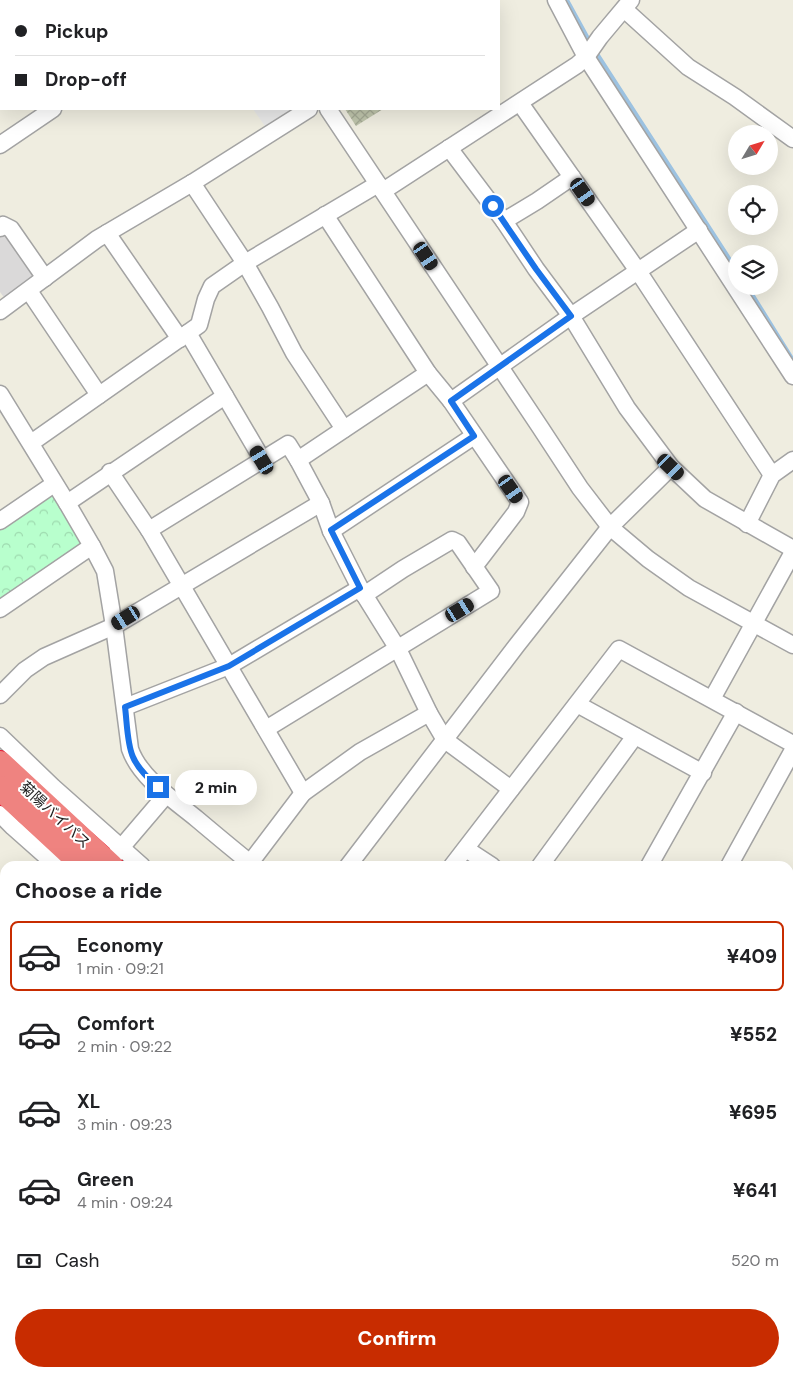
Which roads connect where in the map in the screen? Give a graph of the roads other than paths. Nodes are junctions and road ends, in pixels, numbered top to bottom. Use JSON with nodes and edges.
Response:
{"nodes":[{"id":1,"x":556,"y":0,"type":"edge"},
{"id":2,"x":628,"y":4,"type":"edge"},
{"id":3,"x":586,"y":57,"type":"junction"},
{"id":4,"x":520,"y":103,"type":"junction"},
{"id":5,"x":307,"y":110,"type":"edge"},
{"id":6,"x":329,"y":110,"type":"edge"},
{"id":7,"x":42,"y":112,"type":"edge"},
{"id":8,"x":793,"y":139,"type":"edge"},
{"id":9,"x":0,"y":145,"type":"edge"},
{"id":10,"x":449,"y":148,"type":"junction"},
{"id":11,"x":572,"y":177,"type":"junction"},
{"id":12,"x":192,"y":183,"type":"junction"},
{"id":13,"x":381,"y":187,"type":"junction"},
{"id":14,"x":325,"y":215,"type":"junction"},
{"id":15,"x":504,"y":221,"type":"junction"},
{"id":16,"x":0,"y":228,"type":"edge"},
{"id":17,"x":699,"y":230,"type":"junction"},
{"id":18,"x":107,"y":233,"type":"junction"},
{"id":19,"x":245,"y":263,"type":"junction"},
{"id":20,"x":638,"y":271,"type":"junction"},
{"id":21,"x":45,"y":278,"type":"junction"},
{"id":22,"x":29,"y":290,"type":"junction"},
{"id":23,"x":2,"y":306,"type":"edge"},
{"id":24,"x":571,"y":316,"type":"junction"},
{"id":25,"x":184,"y":336,"type":"junction"},
{"id":26,"x":500,"y":367,"type":"junction"},
{"id":27,"x":428,"y":373,"type":"junction"},
{"id":28,"x":793,"y":374,"type":"edge"},
{"id":29,"x":0,"y":394,"type":"edge"},
{"id":30,"x":100,"y":395,"type":"junction"},
{"id":31,"x":225,"y":396,"type":"junction"},
{"id":32,"x":451,"y":401,"type":"junction"},
{"id":33,"x":344,"y":429,"type":"junction"},
{"id":34,"x":474,"y":436,"type":"junction"},
{"id":35,"x":31,"y":443,"type":"junction"},
{"id":36,"x":262,"y":460,"type":"junction"},
{"id":37,"x":298,"y":460,"type":"junction"},
{"id":38,"x":793,"y":460,"type":"edge"},
{"id":39,"x":671,"y":467,"type":"junction"},
{"id":40,"x":110,"y":472,"type":"junction"},
{"id":41,"x":772,"y":475,"type":"junction"},
{"id":42,"x":54,"y":484,"type":"junction"},
{"id":43,"x":321,"y":502,"type":"junction"},
{"id":44,"x":67,"y":503,"type":"junction"},
{"id":45,"x":0,"y":521,"type":"edge"},
{"id":46,"x":747,"y":524,"type":"junction"},
{"id":47,"x":610,"y":528,"type":"junction"},
{"id":48,"x":149,"y":530,"type":"junction"},
{"id":49,"x":331,"y":530,"type":"junction"},
{"id":50,"x":92,"y":546,"type":"junction"},
{"id":51,"x":793,"y":551,"type":"edge"},
{"id":52,"x":474,"y":566,"type":"junction"},
{"id":53,"x":181,"y":586,"type":"junction"},
{"id":54,"x":362,"y":592,"type":"junction"},
{"id":55,"x":0,"y":609,"type":"edge"},
{"id":56,"x":753,"y":623,"type":"junction"},
{"id":57,"x":114,"y":626,"type":"junction"},
{"id":58,"x":793,"y":645,"type":"edge"},
{"id":59,"x":398,"y":649,"type":"junction"},
{"id":60,"x":229,"y":666,"type":"junction"},
{"id":61,"x":0,"y":695,"type":"edge"},
{"id":62,"x":712,"y":699,"type":"junction"},
{"id":63,"x":577,"y":704,"type":"junction"},
{"id":64,"x":125,"y":707,"type":"junction"},
{"id":65,"x":736,"y":712,"type":"junction"},
{"id":66,"x":429,"y":713,"type":"junction"},
{"id":67,"x":266,"y":729,"type":"junction"},
{"id":68,"x":0,"y":736,"type":"edge"},
{"id":69,"x":635,"y":736,"type":"junction"},
{"id":70,"x":445,"y":740,"type":"junction"},
{"id":71,"x":793,"y":744,"type":"edge"},
{"id":72,"x":793,"y":750,"type":"edge"},
{"id":73,"x":0,"y":763,"type":"edge"},
{"id":74,"x":703,"y":773,"type":"junction"},
{"id":75,"x":0,"y":788,"type":"edge"},
{"id":76,"x":511,"y":789,"type":"junction"},
{"id":77,"x":303,"y":793,"type":"junction"},
{"id":78,"x":166,"y":795,"type":"junction"},
{"id":79,"x":0,"y":814,"type":"edge"},
{"id":80,"x":466,"y":849,"type":"junction"},
{"id":81,"x":113,"y":859,"type":"edge"},
{"id":82,"x":51,"y":861,"type":"edge"},
{"id":83,"x":79,"y":861,"type":"edge"},
{"id":84,"x":248,"y":861,"type":"edge"},
{"id":85,"x":254,"y":861,"type":"edge"},
{"id":86,"x":352,"y":861,"type":"edge"},
{"id":87,"x":456,"y":861,"type":"edge"},
{"id":88,"x":484,"y":861,"type":"edge"},
{"id":89,"x":544,"y":861,"type":"edge"},
{"id":90,"x":653,"y":861,"type":"edge"},
{"id":91,"x":732,"y":861,"type":"edge"}],
"edges":[{"from":1,"to":3,"type":"street"},
{"from":2,"to":3,"type":"street"},
{"from":2,"to":8,"type":"street"},
{"from":3,"to":4,"type":"street"},
{"from":3,"to":17,"type":"street"},
{"from":4,"to":10,"type":"street"},
{"from":4,"to":11,"type":"street"},
{"from":5,"to":12,"type":"street"},
{"from":6,"to":13,"type":"street"},
{"from":7,"to":9,"type":"street"},
{"from":10,"to":13,"type":"street"},
{"from":10,"to":15,"type":"street"},
{"from":11,"to":15,"type":"street"},
{"from":11,"to":20,"type":"street"},
{"from":12,"to":18,"type":"street"},
{"from":12,"to":19,"type":"street"},
{"from":13,"to":14,"type":"street"},
{"from":13,"to":26,"type":"street"},
{"from":14,"to":19,"type":"street"},
{"from":14,"to":27,"type":"street"},
{"from":15,"to":24,"type":"street"},
{"from":16,"to":21,"type":"street"},
{"from":17,"to":20,"type":"street"},
{"from":17,"to":28,"type":"street"},
{"from":18,"to":21,"type":"street"},
{"from":18,"to":25,"type":"street"},
{"from":19,"to":25,"type":"street"},
{"from":19,"to":33,"type":"street"},
{"from":20,"to":24,"type":"street"},
{"from":20,"to":41,"type":"street"},
{"from":21,"to":22,"type":"street"},
{"from":22,"to":23,"type":"street"},
{"from":22,"to":30,"type":"street"},
{"from":24,"to":26,"type":"street"},
{"from":24,"to":39,"type":"street"},
{"from":25,"to":30,"type":"street"},
{"from":25,"to":31,"type":"street"},
{"from":26,"to":32,"type":"street"},
{"from":26,"to":47,"type":"street"},
{"from":27,"to":32,"type":"street"},
{"from":27,"to":33,"type":"street"},
{"from":29,"to":35,"type":"street"},
{"from":30,"to":35,"type":"street"},
{"from":31,"to":36,"type":"street"},
{"from":31,"to":40,"type":"street"},
{"from":32,"to":34,"type":"street"},
{"from":33,"to":37,"type":"street"},
{"from":34,"to":49,"type":"street"},
{"from":34,"to":52,"type":"street"},
{"from":35,"to":42,"type":"street"},
{"from":36,"to":37,"type":"street"},
{"from":36,"to":48,"type":"street"},
{"from":37,"to":43,"type":"street"},
{"from":38,"to":41,"type":"street"},
{"from":39,"to":46,"type":"street"},
{"from":39,"to":47,"type":"street"},
{"from":40,"to":44,"type":"street"},
{"from":40,"to":48,"type":"street"},
{"from":41,"to":46,"type":"street"},
{"from":42,"to":44,"type":"street"},
{"from":42,"to":45,"type":"street"},
{"from":43,"to":49,"type":"street"},
{"from":43,"to":53,"type":"street"},
{"from":44,"to":50,"type":"street"},
{"from":46,"to":51,"type":"street"},
{"from":47,"to":56,"type":"street"},
{"from":47,"to":70,"type":"street"},
{"from":48,"to":53,"type":"street"},
{"from":49,"to":54,"type":"street"},
{"from":50,"to":55,"type":"street"},
{"from":50,"to":57,"type":"street"},
{"from":51,"to":56,"type":"street"},
{"from":52,"to":54,"type":"street"},
{"from":52,"to":59,"type":"street"},
{"from":53,"to":57,"type":"street"},
{"from":53,"to":60,"type":"street"},
{"from":54,"to":59,"type":"street"},
{"from":54,"to":60,"type":"street"},
{"from":56,"to":58,"type":"street"},
{"from":56,"to":62,"type":"street"},
{"from":57,"to":61,"type":"street"},
{"from":57,"to":64,"type":"street"},
{"from":59,"to":66,"type":"street"},
{"from":59,"to":67,"type":"street"},
{"from":60,"to":64,"type":"street"},
{"from":60,"to":67,"type":"street"},
{"from":62,"to":63,"type":"street"},
{"from":62,"to":65,"type":"street"},
{"from":63,"to":69,"type":"street"},
{"from":63,"to":76,"type":"street"},
{"from":64,"to":78,"type":"street"},
{"from":65,"to":71,"type":"street"},
{"from":65,"to":74,"type":"street"},
{"from":66,"to":70,"type":"street"},
{"from":66,"to":77,"type":"street"},
{"from":67,"to":77,"type":"street"},
{"from":68,"to":81,"type":"street"},
{"from":69,"to":74,"type":"street"},
{"from":69,"to":89,"type":"street"},
{"from":70,"to":76,"type":"street"},
{"from":70,"to":86,"type":"street"},
{"from":72,"to":91,"type":"street"},
{"from":73,"to":81,"type":"highway","name":"菊陽バイパス"},
{"from":74,"to":90,"type":"street"},
{"from":75,"to":83,"type":"highway","name":"菊陽バイパス"},
{"from":76,"to":80,"type":"street"},
{"from":77,"to":85,"type":"street"},
{"from":78,"to":81,"type":"street"},
{"from":78,"to":84,"type":"street"},
{"from":79,"to":82,"type":"street"},
{"from":80,"to":87,"type":"street"},
{"from":80,"to":88,"type":"street"}]}
